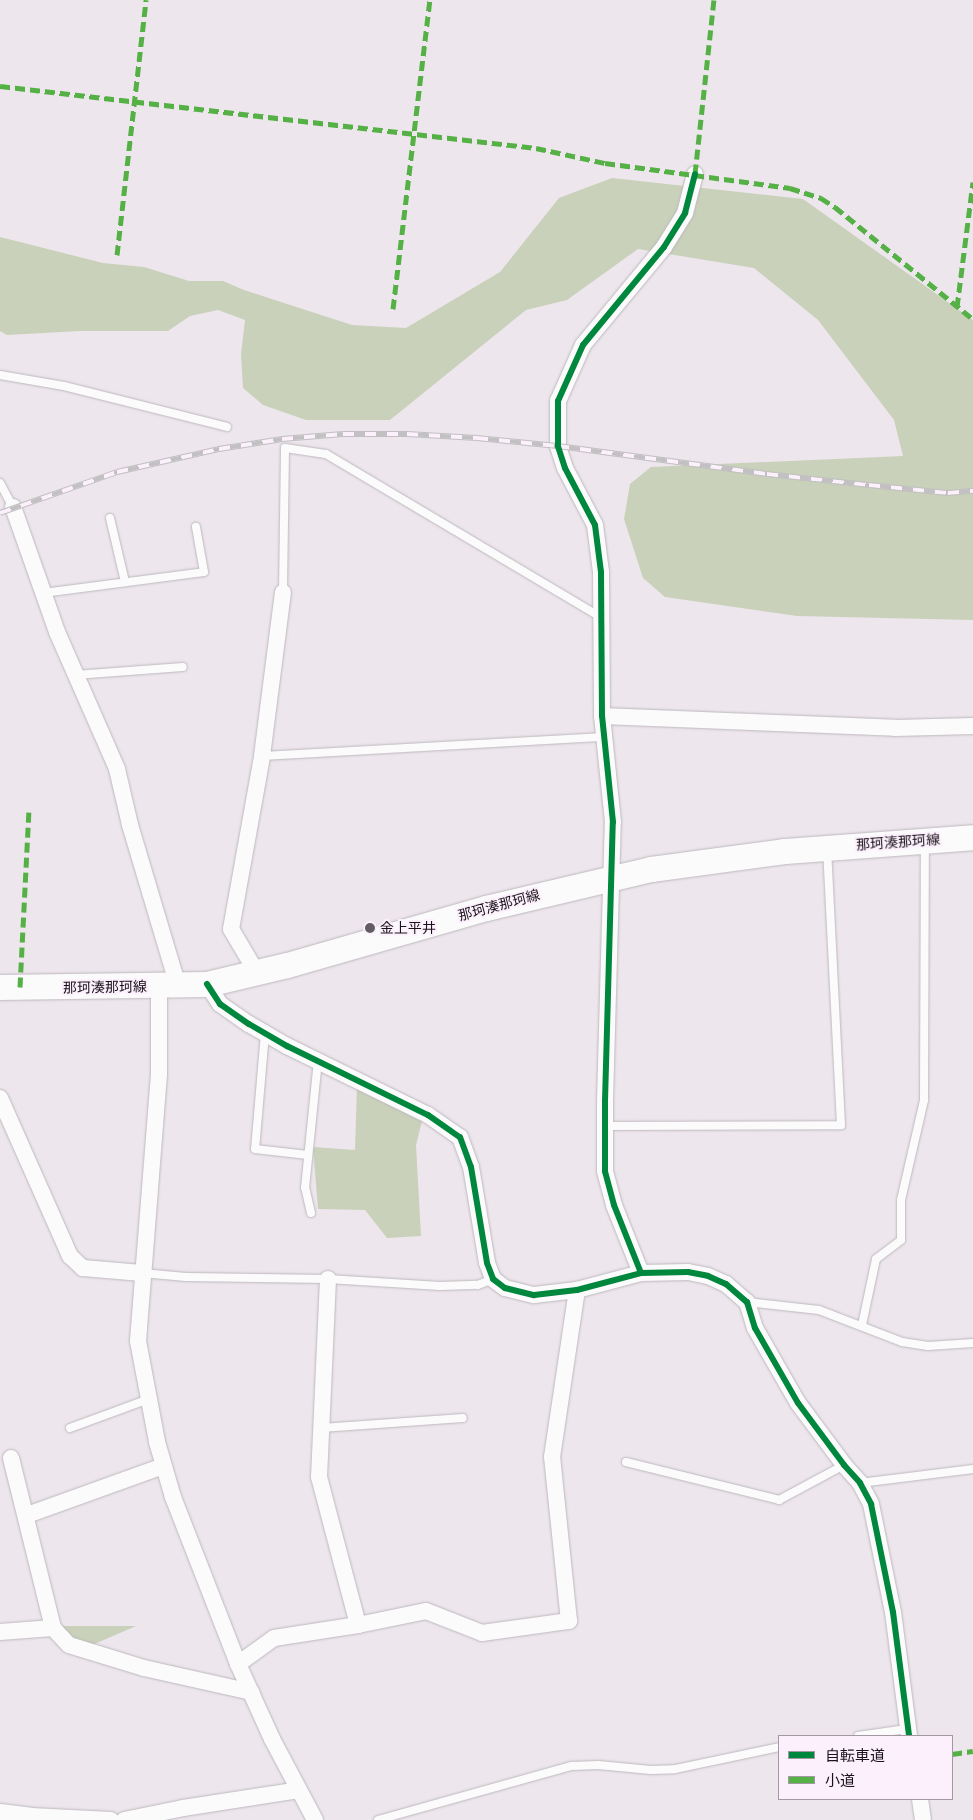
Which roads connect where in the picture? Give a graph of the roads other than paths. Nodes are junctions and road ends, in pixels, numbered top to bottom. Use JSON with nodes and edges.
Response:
{"nodes":[{"id":1,"x":695,"y":174,"type":"dead end"},
{"id":2,"x":0,"y":375,"type":"edge"},
{"id":3,"x":227,"y":427,"type":"dead end"},
{"id":4,"x":0,"y":483,"type":"edge"},
{"id":5,"x":12,"y":507,"type":"joint"},
{"id":6,"x":110,"y":518,"type":"dead end"},
{"id":7,"x":196,"y":527,"type":"dead end"},
{"id":8,"x":124,"y":582,"type":"junction"},
{"id":9,"x":43,"y":592,"type":"junction"},
{"id":10,"x":283,"y":592,"type":"joint"},
{"id":11,"x":600,"y":617,"type":"junction"},
{"id":12,"x":183,"y":667,"type":"dead end"},
{"id":13,"x":75,"y":675,"type":"junction"},
{"id":14,"x":602,"y":716,"type":"junction"},
{"id":15,"x":973,"y":726,"type":"edge"},
{"id":16,"x":604,"y":738,"type":"junction"},
{"id":17,"x":262,"y":756,"type":"junction"},
{"id":18,"x":973,"y":837,"type":"edge"},
{"id":19,"x":925,"y":840,"type":"junction"},
{"id":20,"x":827,"y":848,"type":"junction"},
{"id":21,"x":610,"y":877,"type":"junction"},
{"id":22,"x":257,"y":972,"type":"junction"},
{"id":23,"x":207,"y":984,"type":"junction"},
{"id":24,"x":169,"y":986,"type":"junction"},
{"id":25,"x":0,"y":987,"type":"edge"},
{"id":26,"x":265,"y":1034,"type":"junction"},
{"id":27,"x":318,"y":1061,"type":"junction"},
{"id":28,"x":1,"y":1102,"type":"edge"},
{"id":29,"x":605,"y":1126,"type":"junction"},
{"id":30,"x":308,"y":1155,"type":"junction"},
{"id":31,"x":311,"y":1213,"type":"dead end"},
{"id":32,"x":142,"y":1273,"type":"junction"},
{"id":33,"x":641,"y":1273,"type":"junction"},
{"id":34,"x":328,"y":1279,"type":"junction"},
{"id":35,"x":493,"y":1279,"type":"junction"},
{"id":36,"x":577,"y":1290,"type":"junction"},
{"id":37,"x":747,"y":1302,"type":"junction"},
{"id":38,"x":862,"y":1325,"type":"junction"},
{"id":39,"x":973,"y":1343,"type":"edge"},
{"id":40,"x":149,"y":1399,"type":"junction"},
{"id":41,"x":463,"y":1418,"type":"dead end"},
{"id":42,"x":70,"y":1428,"type":"dead end"},
{"id":43,"x":321,"y":1428,"type":"junction"},
{"id":44,"x":11,"y":1458,"type":"dead end"},
{"id":45,"x":626,"y":1462,"type":"dead end"},
{"id":46,"x":163,"y":1466,"type":"junction"},
{"id":47,"x":844,"y":1466,"type":"junction"},
{"id":48,"x":973,"y":1470,"type":"edge"},
{"id":49,"x":860,"y":1482,"type":"junction"},
{"id":50,"x":27,"y":1516,"type":"junction"},
{"id":51,"x":358,"y":1625,"type":"junction"},
{"id":52,"x":53,"y":1628,"type":"junction"},
{"id":53,"x":0,"y":1632,"type":"edge"},
{"id":54,"x":238,"y":1664,"type":"junction"},
{"id":55,"x":251,"y":1692,"type":"junction"},
{"id":56,"x":908,"y":1733,"type":"edge"},
{"id":57,"x":875,"y":1735,"type":"edge"},
{"id":58,"x":778,"y":1747,"type":"edge"},
{"id":59,"x":299,"y":1790,"type":"junction"},
{"id":60,"x":920,"y":1800,"type":"edge"},
{"id":61,"x":0,"y":1812,"type":"edge"},
{"id":62,"x":111,"y":1820,"type":"edge"},
{"id":63,"x":124,"y":1820,"type":"edge"},
{"id":64,"x":315,"y":1820,"type":"edge"},
{"id":65,"x":378,"y":1820,"type":"edge"},
{"id":66,"x":923,"y":1820,"type":"edge"}],
"edges":[{"from":1,"to":11,"type":"street"},
{"from":2,"to":3,"type":"lane"},
{"from":4,"to":5,"type":"lane"},
{"from":5,"to":9,"type":"street"},
{"from":6,"to":8,"type":"lane"},
{"from":7,"to":8,"type":"lane"},
{"from":8,"to":9,"type":"lane"},
{"from":9,"to":13,"type":"street"},
{"from":10,"to":11,"type":"lane"},
{"from":10,"to":17,"type":"street"},
{"from":11,"to":14,"type":"street"},
{"from":12,"to":13,"type":"lane"},
{"from":13,"to":24,"type":"street"},
{"from":14,"to":15,"type":"street"},
{"from":14,"to":16,"type":"street"},
{"from":16,"to":17,"type":"lane"},
{"from":16,"to":21,"type":"street"},
{"from":17,"to":22,"type":"street"},
{"from":18,"to":19,"type":"main road","name":"那珂湊那珂線"},
{"from":19,"to":20,"type":"main road","name":"那珂湊那珂線"},
{"from":19,"to":38,"type":"lane"},
{"from":20,"to":21,"type":"main road","name":"那珂湊那珂線"},
{"from":20,"to":29,"type":"lane"},
{"from":21,"to":22,"type":"main road","name":"那珂湊那珂線"},
{"from":21,"to":29,"type":"street"},
{"from":22,"to":23,"type":"main road","name":"那珂湊那珂線"},
{"from":23,"to":24,"type":"main road","name":"那珂湊那珂線"},
{"from":23,"to":26,"type":"street"},
{"from":24,"to":25,"type":"main road","name":"那珂湊那珂線"},
{"from":24,"to":32,"type":"street"},
{"from":26,"to":27,"type":"street"},
{"from":26,"to":30,"type":"lane"},
{"from":27,"to":30,"type":"lane"},
{"from":27,"to":35,"type":"street"},
{"from":28,"to":32,"type":"street"},
{"from":29,"to":33,"type":"street"},
{"from":30,"to":31,"type":"lane"},
{"from":32,"to":34,"type":"lane"},
{"from":32,"to":40,"type":"street"},
{"from":33,"to":36,"type":"street"},
{"from":33,"to":37,"type":"street"},
{"from":34,"to":35,"type":"lane"},
{"from":34,"to":43,"type":"street"},
{"from":35,"to":36,"type":"street"},
{"from":36,"to":51,"type":"street"},
{"from":37,"to":38,"type":"lane"},
{"from":37,"to":47,"type":"street"},
{"from":38,"to":39,"type":"lane"},
{"from":40,"to":42,"type":"lane"},
{"from":40,"to":46,"type":"street"},
{"from":41,"to":43,"type":"lane"},
{"from":43,"to":51,"type":"street"},
{"from":44,"to":50,"type":"street"},
{"from":45,"to":47,"type":"lane"},
{"from":46,"to":50,"type":"street"},
{"from":46,"to":54,"type":"street"},
{"from":47,"to":49,"type":"street"},
{"from":48,"to":49,"type":"lane"},
{"from":49,"to":56,"type":"street"},
{"from":50,"to":52,"type":"street"},
{"from":51,"to":54,"type":"street"},
{"from":52,"to":53,"type":"street"},
{"from":52,"to":55,"type":"street"},
{"from":54,"to":55,"type":"street"},
{"from":55,"to":59,"type":"street"},
{"from":56,"to":57,"type":"lane"},
{"from":58,"to":65,"type":"lane"},
{"from":59,"to":63,"type":"street"},
{"from":59,"to":64,"type":"street"},
{"from":60,"to":66,"type":"street"},
{"from":61,"to":62,"type":"street"}]}
